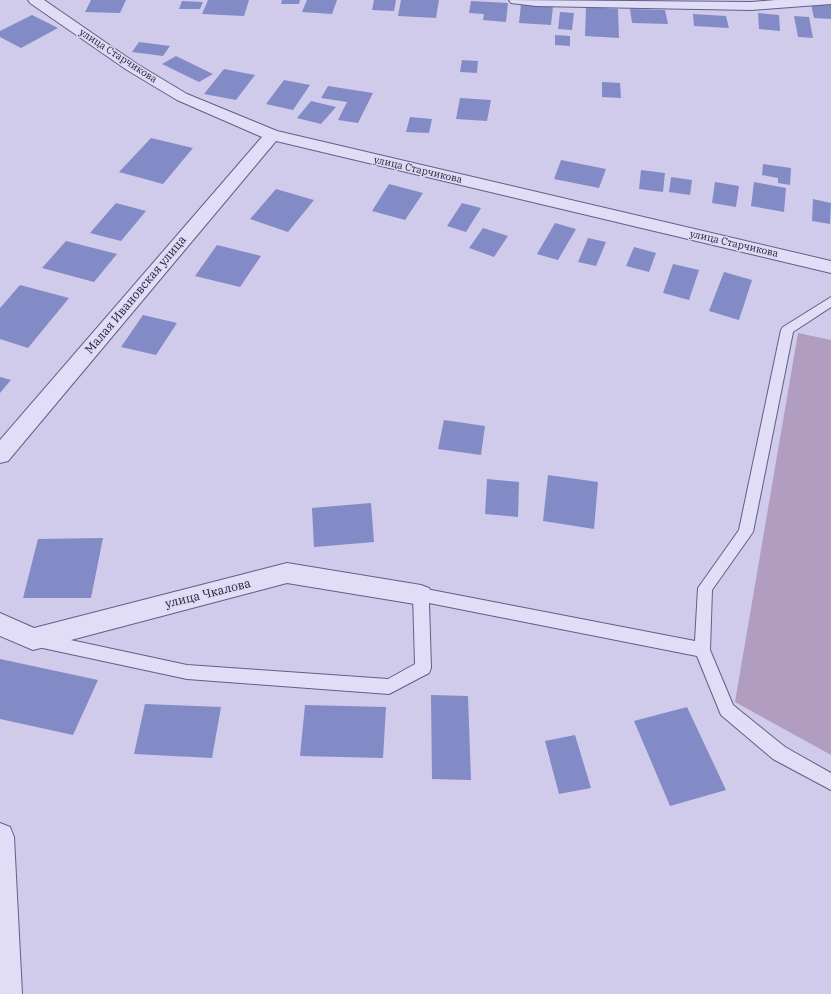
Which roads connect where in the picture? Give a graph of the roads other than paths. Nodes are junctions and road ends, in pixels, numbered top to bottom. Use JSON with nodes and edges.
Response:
{"nodes":[{"id":1,"x":35,"y":0,"type":"edge"},
{"id":2,"x":516,"y":0,"type":"edge"},
{"id":3,"x":831,"y":0,"type":"edge"},
{"id":4,"x":272,"y":135,"type":"junction"},
{"id":5,"x":831,"y":267,"type":"edge"},
{"id":6,"x":831,"y":301,"type":"edge"},
{"id":7,"x":0,"y":455,"type":"edge"},
{"id":8,"x":421,"y":595,"type":"junction"},
{"id":9,"x":0,"y":624,"type":"edge"},
{"id":10,"x":33,"y":639,"type":"junction"},
{"id":11,"x":702,"y":650,"type":"junction"},
{"id":12,"x":831,"y":782,"type":"edge"},
{"id":13,"x":0,"y":837,"type":"edge"},
{"id":14,"x":7,"y":994,"type":"edge"}],
"edges":[{"from":1,"to":4,"type":"street","name":"улица Старчикова"},
{"from":2,"to":3,"type":"street"},
{"from":4,"to":5,"type":"street","name":"улица Старчикова"},
{"from":4,"to":7,"type":"street","name":"Малая Ивановская улица"},
{"from":6,"to":11,"type":"lane"},
{"from":8,"to":10,"type":"street","name":"улица Чкалова"},
{"from":8,"to":10,"type":"lane"},
{"from":8,"to":11,"type":"lane"},
{"from":9,"to":10,"type":"street"},
{"from":11,"to":12,"type":"lane"},
{"from":13,"to":14,"type":"street"}]}
